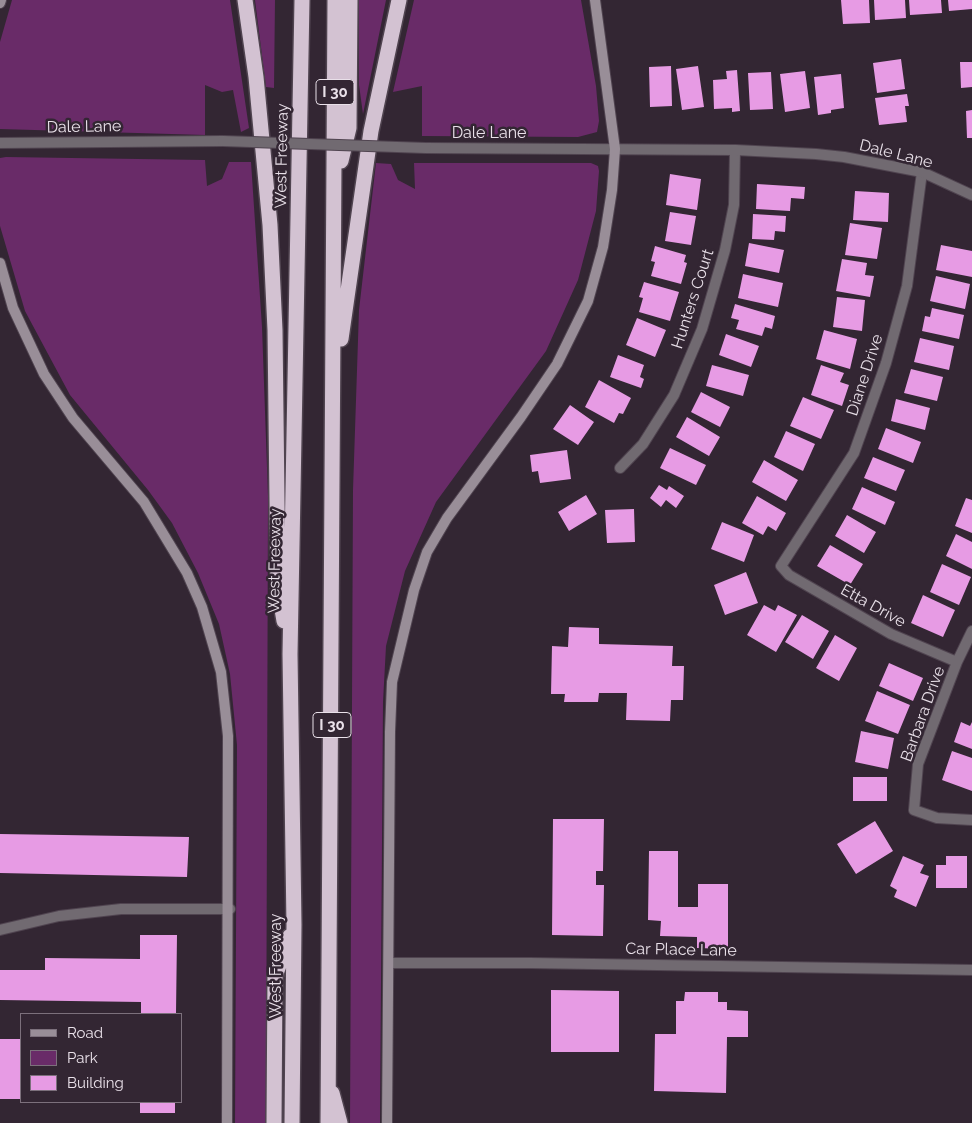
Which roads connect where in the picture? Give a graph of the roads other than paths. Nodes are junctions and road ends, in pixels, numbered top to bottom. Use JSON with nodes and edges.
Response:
{"nodes":[{"id":1,"x":245,"y":0,"type":"edge"},
{"id":2,"x":302,"y":0,"type":"edge"},
{"id":3,"x":335,"y":0,"type":"edge"},
{"id":4,"x":350,"y":0,"type":"edge"},
{"id":5,"x":399,"y":0,"type":"edge"},
{"id":6,"x":595,"y":0,"type":"edge"},
{"id":7,"x":0,"y":143,"type":"edge"},
{"id":8,"x":615,"y":149,"type":"junction"},
{"id":9,"x":735,"y":150,"type":"junction"},
{"id":10,"x":922,"y":172,"type":"junction"},
{"id":11,"x":335,"y":184,"type":"junction"},
{"id":12,"x":972,"y":195,"type":"edge"},
{"id":13,"x":0,"y":263,"type":"edge"},
{"id":14,"x":334,"y":367,"type":"junction"},
{"id":15,"x":620,"y":468,"type":"dead end"},
{"id":16,"x":781,"y":566,"type":"joint"},
{"id":17,"x":972,"y":631,"type":"edge"},
{"id":18,"x":290,"y":654,"type":"junction"},
{"id":19,"x":957,"y":662,"type":"junction"},
{"id":20,"x":972,"y":820,"type":"edge"},
{"id":21,"x":230,"y":909,"type":"junction"},
{"id":22,"x":294,"y":925,"type":"junction"},
{"id":23,"x":0,"y":930,"type":"edge"},
{"id":24,"x":389,"y":963,"type":"junction"},
{"id":25,"x":972,"y":970,"type":"edge"},
{"id":26,"x":329,"y":1084,"type":"junction"},
{"id":27,"x":227,"y":1123,"type":"edge"},
{"id":28,"x":274,"y":1123,"type":"edge"},
{"id":29,"x":292,"y":1123,"type":"edge"},
{"id":30,"x":328,"y":1123,"type":"edge"},
{"id":31,"x":340,"y":1123,"type":"edge"},
{"id":32,"x":387,"y":1123,"type":"edge"}],
"edges":[{"from":1,"to":18,"type":"highway"},
{"from":2,"to":18,"type":"highway","name":"West Freeway","number":"I 30"},
{"from":3,"to":11,"type":"highway","number":"I 30"},
{"from":4,"to":11,"type":"highway"},
{"from":5,"to":14,"type":"highway"},
{"from":6,"to":8,"type":"main road"},
{"from":7,"to":8,"type":"street","name":"Dale Lane","bridge":true},
{"from":8,"to":9,"type":"street","name":"Dale Lane"},
{"from":8,"to":24,"type":"main road"},
{"from":9,"to":10,"type":"street","name":"Dale Lane"},
{"from":9,"to":15,"type":"street","name":"Hunters Court"},
{"from":10,"to":12,"type":"street","name":"Dale Lane"},
{"from":10,"to":16,"type":"street","name":"Diane Drive"},
{"from":11,"to":14,"type":"highway","number":"I 30"},
{"from":13,"to":21,"type":"main road"},
{"from":14,"to":26,"type":"highway","number":"I 30"},
{"from":16,"to":19,"type":"street","name":"Etta Drive"},
{"from":17,"to":19,"type":"street","name":"Barbara Drive"},
{"from":18,"to":22,"type":"highway","name":"West Freeway","number":"I 30"},
{"from":19,"to":20,"type":"street","name":"Barbara Drive"},
{"from":21,"to":23,"type":"street"},
{"from":21,"to":27,"type":"main road"},
{"from":22,"to":28,"type":"highway"},
{"from":22,"to":29,"type":"highway","name":"West Freeway","number":"I 30"},
{"from":24,"to":25,"type":"street","name":"Car Place Lane"},
{"from":24,"to":32,"type":"main road"},
{"from":26,"to":30,"type":"highway","number":"I 30"},
{"from":26,"to":31,"type":"highway"}]}
